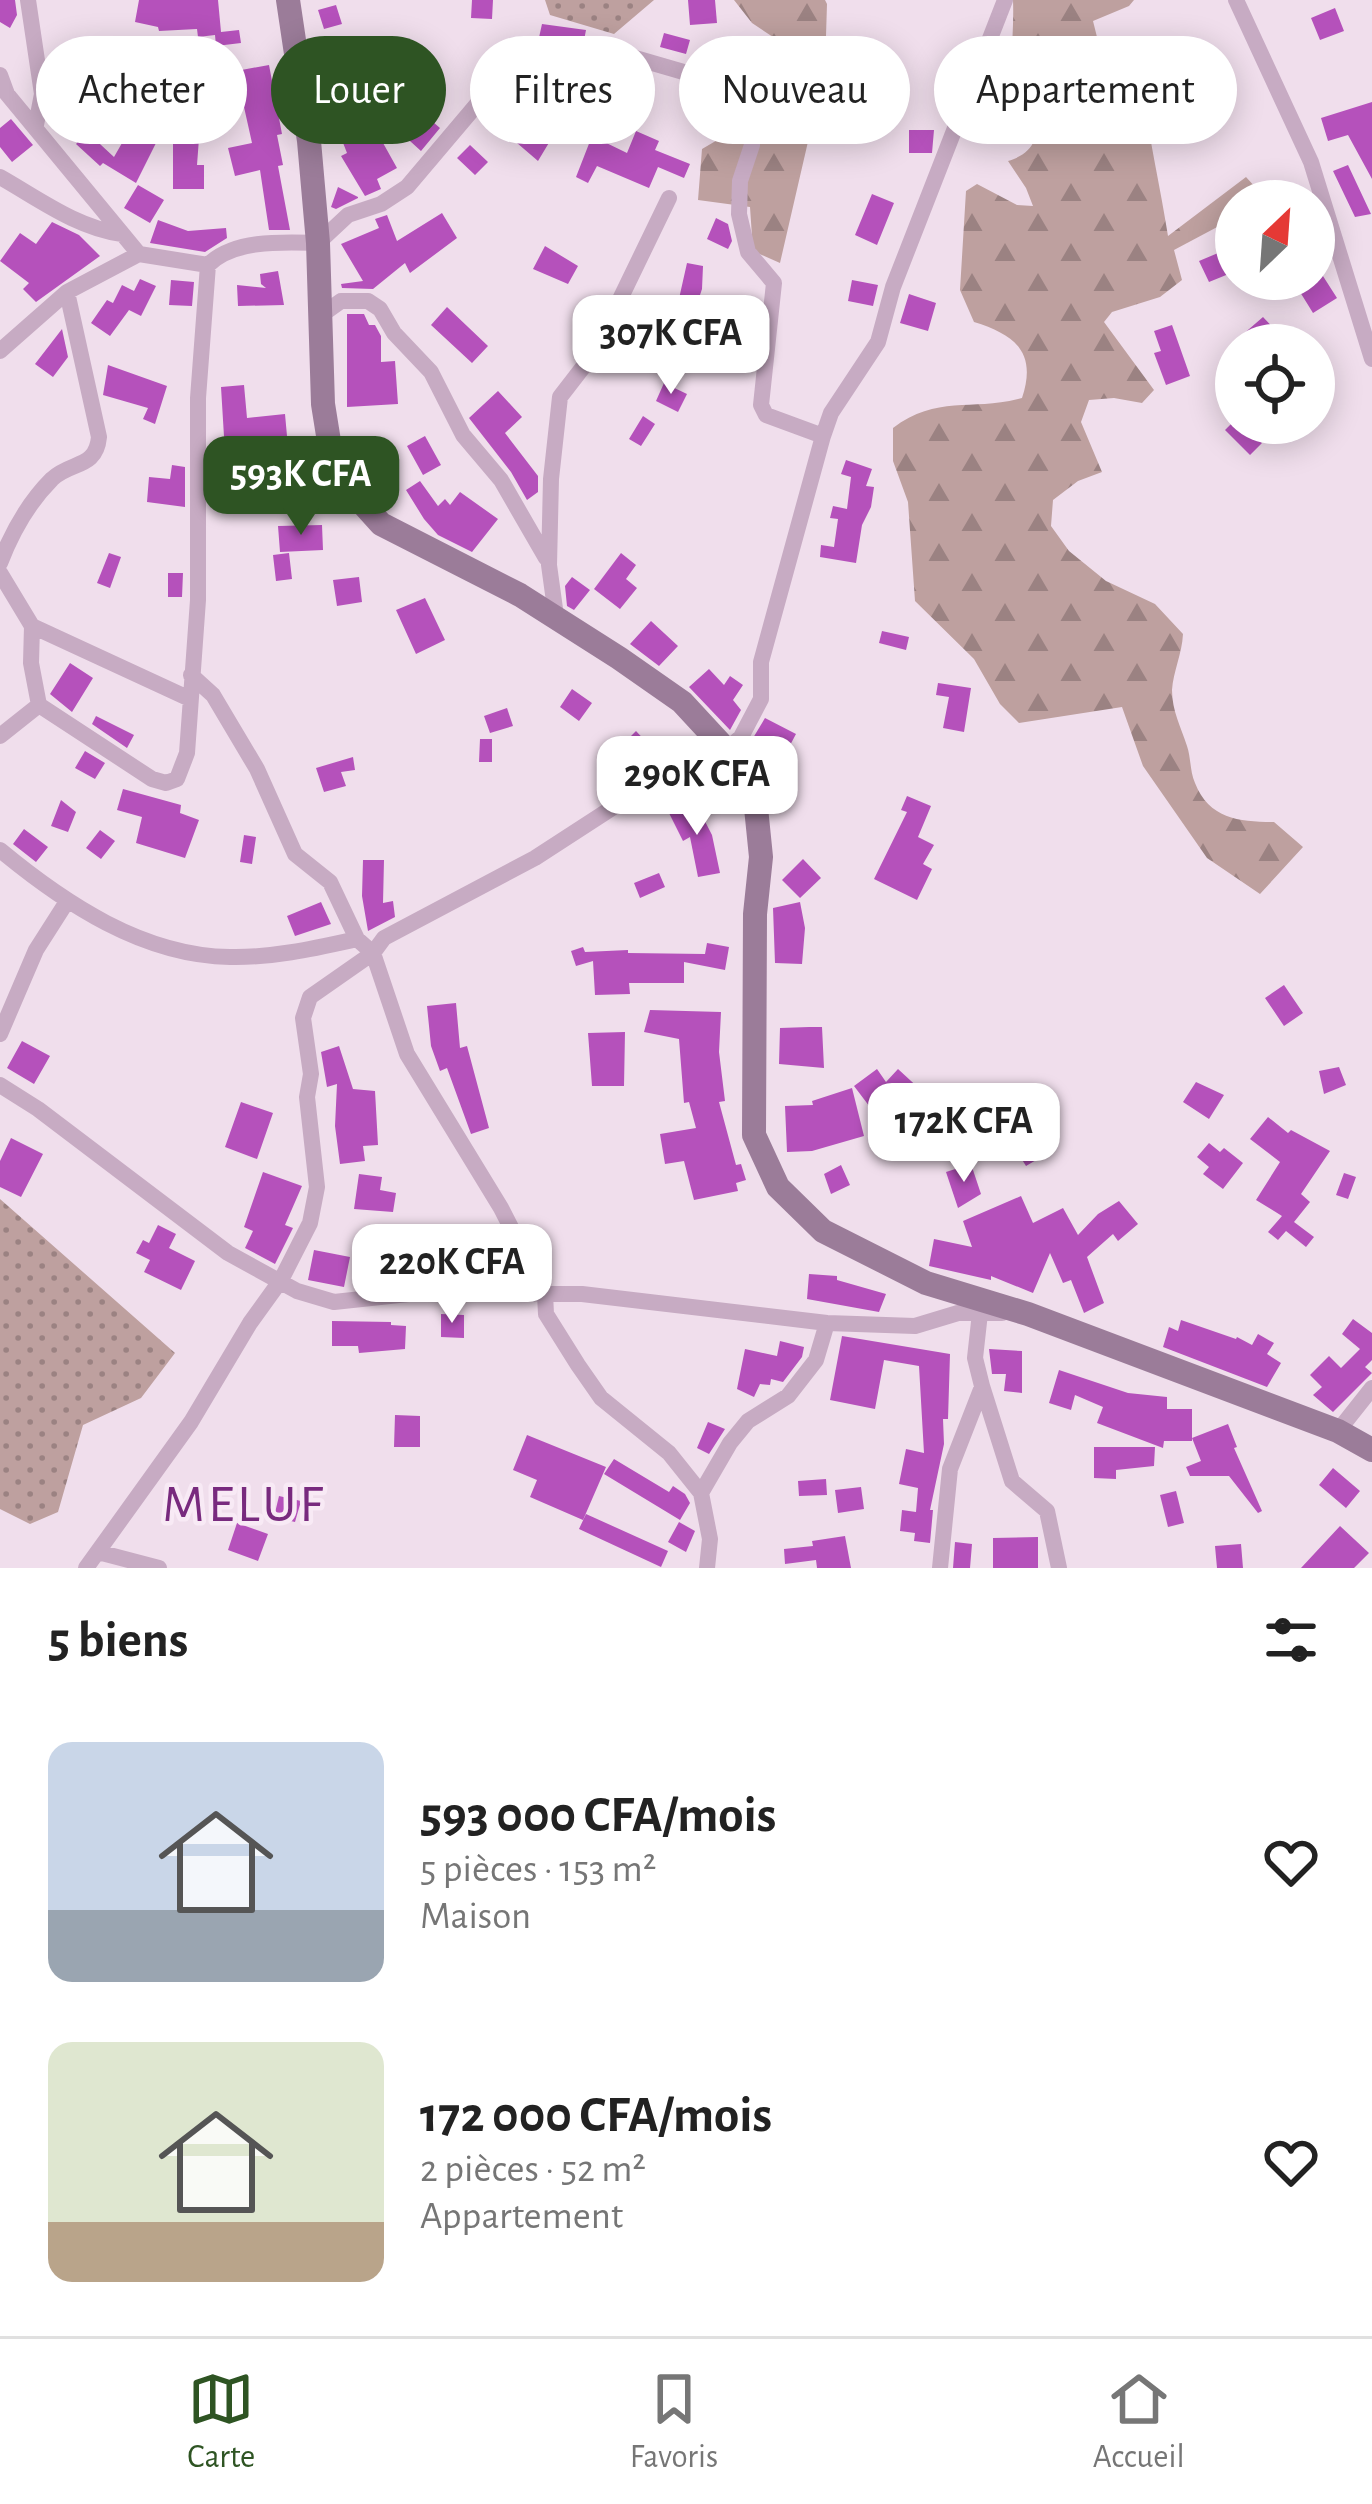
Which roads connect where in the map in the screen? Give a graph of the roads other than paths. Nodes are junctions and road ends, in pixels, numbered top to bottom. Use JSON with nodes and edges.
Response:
{"nodes":[{"id":1,"x":28,"y":0,"type":"edge"},
{"id":2,"x":288,"y":0,"type":"edge"},
{"id":3,"x":1005,"y":0,"type":"edge"},
{"id":4,"x":1236,"y":0,"type":"edge"},
{"id":5,"x":36,"y":54,"type":"edge"},
{"id":6,"x":0,"y":75,"type":"edge"},
{"id":7,"x":36,"y":124,"type":"edge"},
{"id":8,"x":52,"y":144,"type":"edge"},
{"id":9,"x":0,"y":177,"type":"edge"},
{"id":10,"x":669,"y":198,"type":"dead end"},
{"id":11,"x":122,"y":234,"type":"junction"},
{"id":12,"x":318,"y":243,"type":"junction"},
{"id":13,"x":139,"y":254,"type":"junction"},
{"id":14,"x":208,"y":265,"type":"junction"},
{"id":15,"x":67,"y":292,"type":"junction"},
{"id":16,"x":320,"y":316,"type":"junction"},
{"id":17,"x":0,"y":351,"type":"edge"},
{"id":18,"x":1372,"y":359,"type":"edge"},
{"id":19,"x":823,"y":436,"type":"junction"},
{"id":20,"x":0,"y":563,"type":"edge"},
{"id":21,"x":549,"y":565,"type":"junction"},
{"id":22,"x":0,"y":573,"type":"edge"},
{"id":23,"x":556,"y":616,"type":"junction"},
{"id":24,"x":32,"y":626,"type":"junction"},
{"id":25,"x":191,"y":675,"type":"junction"},
{"id":26,"x":190,"y":699,"type":"junction"},
{"id":27,"x":39,"y":705,"type":"junction"},
{"id":28,"x":0,"y":736,"type":"edge"},
{"id":29,"x":725,"y":751,"type":"junction"},
{"id":30,"x":0,"y":850,"type":"edge"},
{"id":31,"x":66,"y":903,"type":"junction"},
{"id":32,"x":357,"y":939,"type":"junction"},
{"id":33,"x":373,"y":953,"type":"junction"},
{"id":34,"x":0,"y":1034,"type":"edge"},
{"id":35,"x":0,"y":1085,"type":"edge"},
{"id":36,"x":281,"y":1280,"type":"junction"},
{"id":37,"x":545,"y":1294,"type":"junction"},
{"id":38,"x":980,"y":1313,"type":"junction"},
{"id":39,"x":1028,"y":1314,"type":"junction"},
{"id":40,"x":827,"y":1323,"type":"junction"},
{"id":41,"x":982,"y":1386,"type":"junction"},
{"id":42,"x":1372,"y":1388,"type":"edge"},
{"id":43,"x":1338,"y":1431,"type":"junction"},
{"id":44,"x":1372,"y":1450,"type":"edge"},
{"id":45,"x":701,"y":1493,"type":"junction"},
{"id":46,"x":98,"y":1552,"type":"junction"},
{"id":47,"x":86,"y":1568,"type":"edge"},
{"id":48,"x":159,"y":1568,"type":"edge"},
{"id":49,"x":707,"y":1568,"type":"edge"},
{"id":50,"x":940,"y":1568,"type":"edge"},
{"id":51,"x":1059,"y":1568,"type":"edge"}],
"edges":[{"from":1,"to":5,"type":"street"},
{"from":2,"to":12,"type":"main road"},
{"from":3,"to":19,"type":"street"},
{"from":4,"to":18,"type":"street"},
{"from":6,"to":7,"type":"street"},
{"from":8,"to":11,"type":"street"},
{"from":9,"to":11,"type":"street"},
{"from":10,"to":21,"type":"street"},
{"from":11,"to":13,"type":"street"},
{"from":12,"to":14,"type":"street"},
{"from":12,"to":16,"type":"main road"},
{"from":12,"to":19,"type":"street"},
{"from":13,"to":14,"type":"street"},
{"from":13,"to":15,"type":"street"},
{"from":14,"to":25,"type":"street"},
{"from":15,"to":17,"type":"street"},
{"from":15,"to":20,"type":"street"},
{"from":16,"to":21,"type":"street"},
{"from":16,"to":23,"type":"main road"},
{"from":19,"to":29,"type":"street"},
{"from":21,"to":23,"type":"street"},
{"from":22,"to":24,"type":"street"},
{"from":23,"to":29,"type":"main road"},
{"from":24,"to":26,"type":"street"},
{"from":24,"to":27,"type":"street"},
{"from":25,"to":26,"type":"street"},
{"from":25,"to":32,"type":"street"},
{"from":26,"to":27,"type":"street"},
{"from":27,"to":28,"type":"street"},
{"from":29,"to":33,"type":"street"},
{"from":29,"to":39,"type":"main road"},
{"from":30,"to":31,"type":"street"},
{"from":31,"to":32,"type":"street"},
{"from":31,"to":34,"type":"street"},
{"from":32,"to":33,"type":"street"},
{"from":33,"to":36,"type":"street"},
{"from":33,"to":37,"type":"street"},
{"from":35,"to":36,"type":"street"},
{"from":36,"to":37,"type":"street"},
{"from":36,"to":46,"type":"street"},
{"from":37,"to":40,"type":"street"},
{"from":37,"to":45,"type":"street"},
{"from":38,"to":39,"type":"street"},
{"from":38,"to":40,"type":"street"},
{"from":38,"to":41,"type":"street"},
{"from":39,"to":43,"type":"main road"},
{"from":40,"to":45,"type":"street"},
{"from":41,"to":50,"type":"street"},
{"from":41,"to":51,"type":"street"},
{"from":42,"to":43,"type":"street"},
{"from":43,"to":44,"type":"main road"},
{"from":45,"to":49,"type":"street"},
{"from":46,"to":47,"type":"street"},
{"from":46,"to":48,"type":"street"}]}
